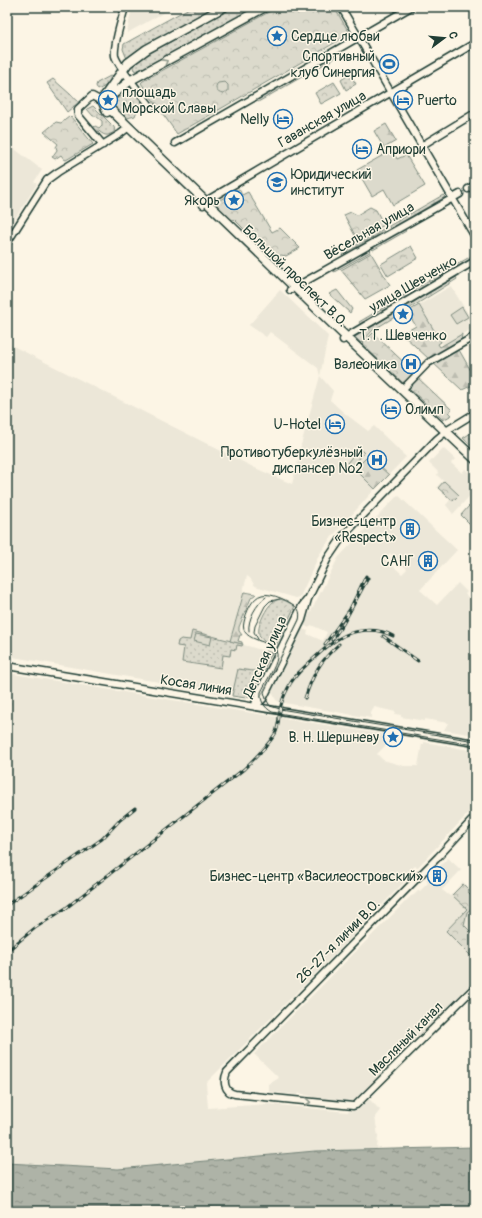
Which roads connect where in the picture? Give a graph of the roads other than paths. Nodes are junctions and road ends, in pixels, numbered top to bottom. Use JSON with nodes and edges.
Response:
{"nodes":[{"id":1,"x":125,"y":7,"type":"edge"},
{"id":2,"x":224,"y":7,"type":"edge"},
{"id":3,"x":264,"y":7,"type":"edge"},
{"id":4,"x":341,"y":7,"type":"edge"},
{"id":5,"x":411,"y":7,"type":"edge"},
{"id":6,"x":358,"y":37,"type":"junction"},
{"id":7,"x":475,"y":43,"type":"edge"},
{"id":8,"x":123,"y":70,"type":"junction"},
{"id":9,"x":131,"y":80,"type":"junction"},
{"id":10,"x":390,"y":93,"type":"junction"},
{"id":11,"x":106,"y":103,"type":"junction"},
{"id":12,"x":152,"y":107,"type":"dead end"},
{"id":13,"x":475,"y":113,"type":"edge"},
{"id":14,"x":127,"y":129,"type":"junction"},
{"id":15,"x":175,"y":143,"type":"dead end"},
{"id":16,"x":103,"y":145,"type":"junction"},
{"id":17,"x":421,"y":146,"type":"junction"},
{"id":18,"x":475,"y":185,"type":"edge"},
{"id":19,"x":468,"y":189,"type":"dead end"},
{"id":20,"x":460,"y":194,"type":"dead end"},
{"id":21,"x":452,"y":198,"type":"junction"},
{"id":22,"x":204,"y":203,"type":"junction"},
{"id":23,"x":475,"y":237,"type":"edge"},
{"id":24,"x":7,"y":243,"type":"edge"},
{"id":25,"x":475,"y":262,"type":"edge"},
{"id":26,"x":292,"y":289,"type":"junction"},
{"id":27,"x":475,"y":336,"type":"edge"},
{"id":28,"x":345,"y":339,"type":"junction"},
{"id":29,"x":402,"y":390,"type":"junction"},
{"id":30,"x":475,"y":413,"type":"edge"},
{"id":31,"x":444,"y":434,"type":"junction"},
{"id":32,"x":475,"y":459,"type":"edge"},
{"id":33,"x":475,"y":466,"type":"edge"},
{"id":34,"x":7,"y":666,"type":"edge"},
{"id":35,"x":255,"y":707,"type":"junction"},
{"id":36,"x":475,"y":743,"type":"edge"},
{"id":37,"x":475,"y":817,"type":"edge"},
{"id":38,"x":475,"y":987,"type":"edge"},
{"id":39,"x":269,"y":1098,"type":"joint"}],
"edges":[{"from":1,"to":8,"type":"street"},
{"from":2,"to":8,"type":"main road"},
{"from":9,"to":3,"type":"main road","one_way":true},
{"from":4,"to":6,"type":"street"},
{"from":5,"to":6,"type":"street"},
{"from":6,"to":10,"type":"street"},
{"from":6,"to":15,"type":"street"},
{"from":7,"to":10,"type":"street","name":"Гаванская улица"},
{"from":8,"to":9,"type":"street"},
{"from":8,"to":11,"type":"main road"},
{"from":9,"to":11,"type":"main road"},
{"from":9,"to":12,"type":"street"},
{"from":10,"to":17,"type":"street"},
{"from":10,"to":22,"type":"street","name":"Гаванская улица"},
{"from":11,"to":14,"type":"main road","name":"Большой проспект В.О."},
{"from":11,"to":16,"type":"street"},
{"from":13,"to":17,"type":"street"},
{"from":14,"to":16,"type":"street"},
{"from":14,"to":22,"type":"main road","name":"Большой проспект В.О."},
{"from":16,"to":24,"type":"street"},
{"from":17,"to":21,"type":"street"},
{"from":18,"to":19,"type":"street"},
{"from":20,"to":21,"type":"street","name":"Вёсельная улица"},
{"from":21,"to":23,"type":"street"},
{"from":21,"to":26,"type":"street","name":"Вёсельная улица"},
{"from":22,"to":26,"type":"main road","name":"Большой проспект В.О."},
{"from":25,"to":28,"type":"street","name":"улица Шевченко"},
{"from":26,"to":28,"type":"main road","name":"Большой проспект В.О."},
{"from":27,"to":29,"type":"street"},
{"from":28,"to":29,"type":"main road","name":"Большой проспект В.О."},
{"from":28,"to":31,"type":"main road","name":"Большой проспект В.О."},
{"from":29,"to":31,"type":"main road","name":"Большой проспект В.О."},
{"from":30,"to":31,"type":"street","name":"Детская улица"},
{"from":31,"to":32,"type":"main road","name":"Большой проспект В.О."},
{"from":31,"to":33,"type":"main road","name":"Большой проспект В.О."},
{"from":31,"to":35,"type":"street","name":"Детская улица"},
{"from":34,"to":35,"type":"street","name":"Косая линия"},
{"from":35,"to":36,"type":"street","name":"Косая линия"},
{"from":37,"to":39,"type":"street","name":"26-27-я линии В.О."},
{"from":39,"to":38,"type":"street","name":"Масляный канал","one_way":true}]}
